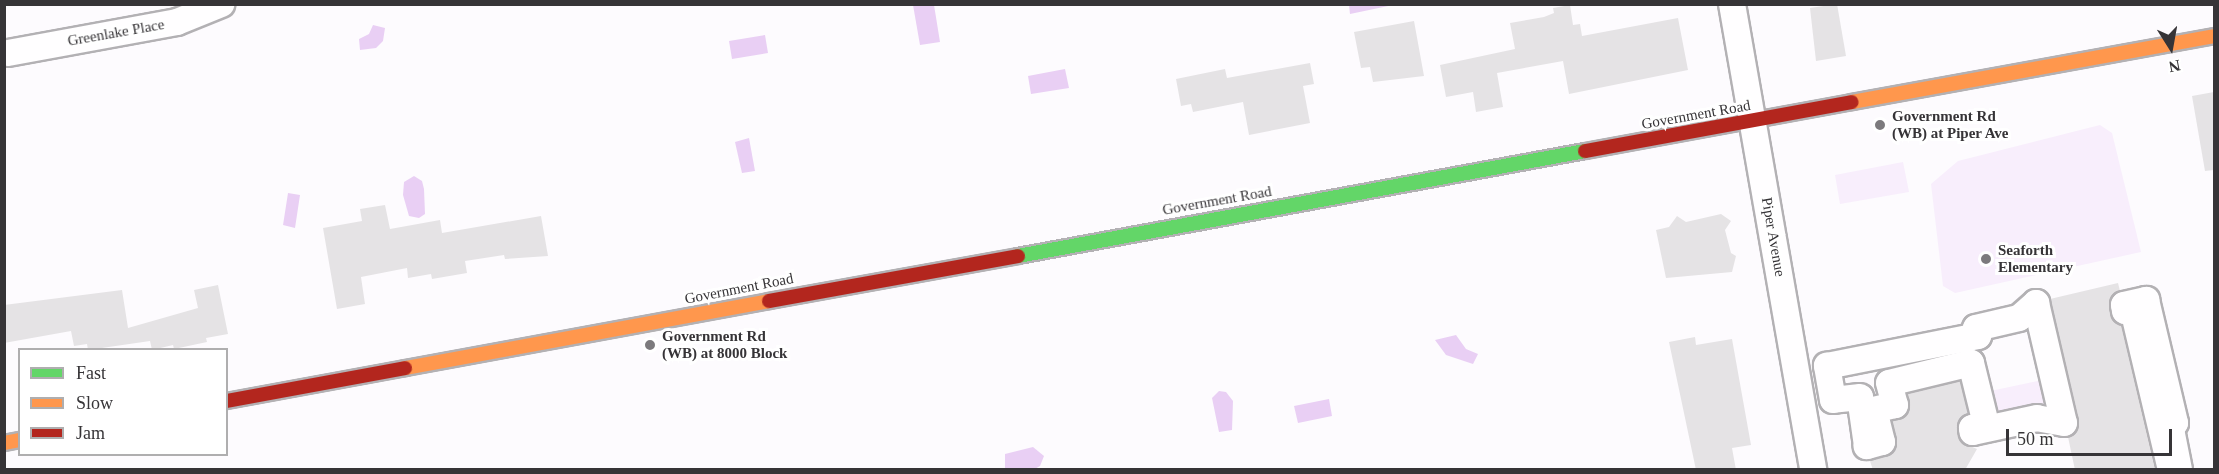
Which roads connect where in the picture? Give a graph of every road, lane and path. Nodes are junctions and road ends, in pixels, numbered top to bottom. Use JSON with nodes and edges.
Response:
{"nodes":[{"id":1,"x":221,"y":4,"type":"edge"},
{"id":2,"x":1732,"y":4,"type":"edge"},
{"id":3,"x":2214,"y":36,"type":"edge"},
{"id":4,"x":8,"y":53,"type":"dead end"},
{"id":5,"x":1753,"y":121,"type":"junction"},
{"id":6,"x":228,"y":401,"type":"edge"},
{"id":7,"x":2064,"y":423,"type":"joint"},
{"id":8,"x":1813,"y":470,"type":"edge"},
{"id":9,"x":2171,"y":470,"type":"edge"},
{"id":10,"x":2179,"y":470,"type":"edge"}],
"edges":[{"from":1,"to":4,"type":"street","name":"Greenlake Place"},
{"from":2,"to":5,"type":"street","name":"Piper Avenue"},
{"from":3,"to":5,"type":"street","name":"Government Road"},
{"from":5,"to":6,"type":"street","name":"Government Road"},
{"from":5,"to":8,"type":"street","name":"Piper Avenue"},
{"from":7,"to":7,"type":"street"},
{"from":9,"to":10,"type":"street"}]}
